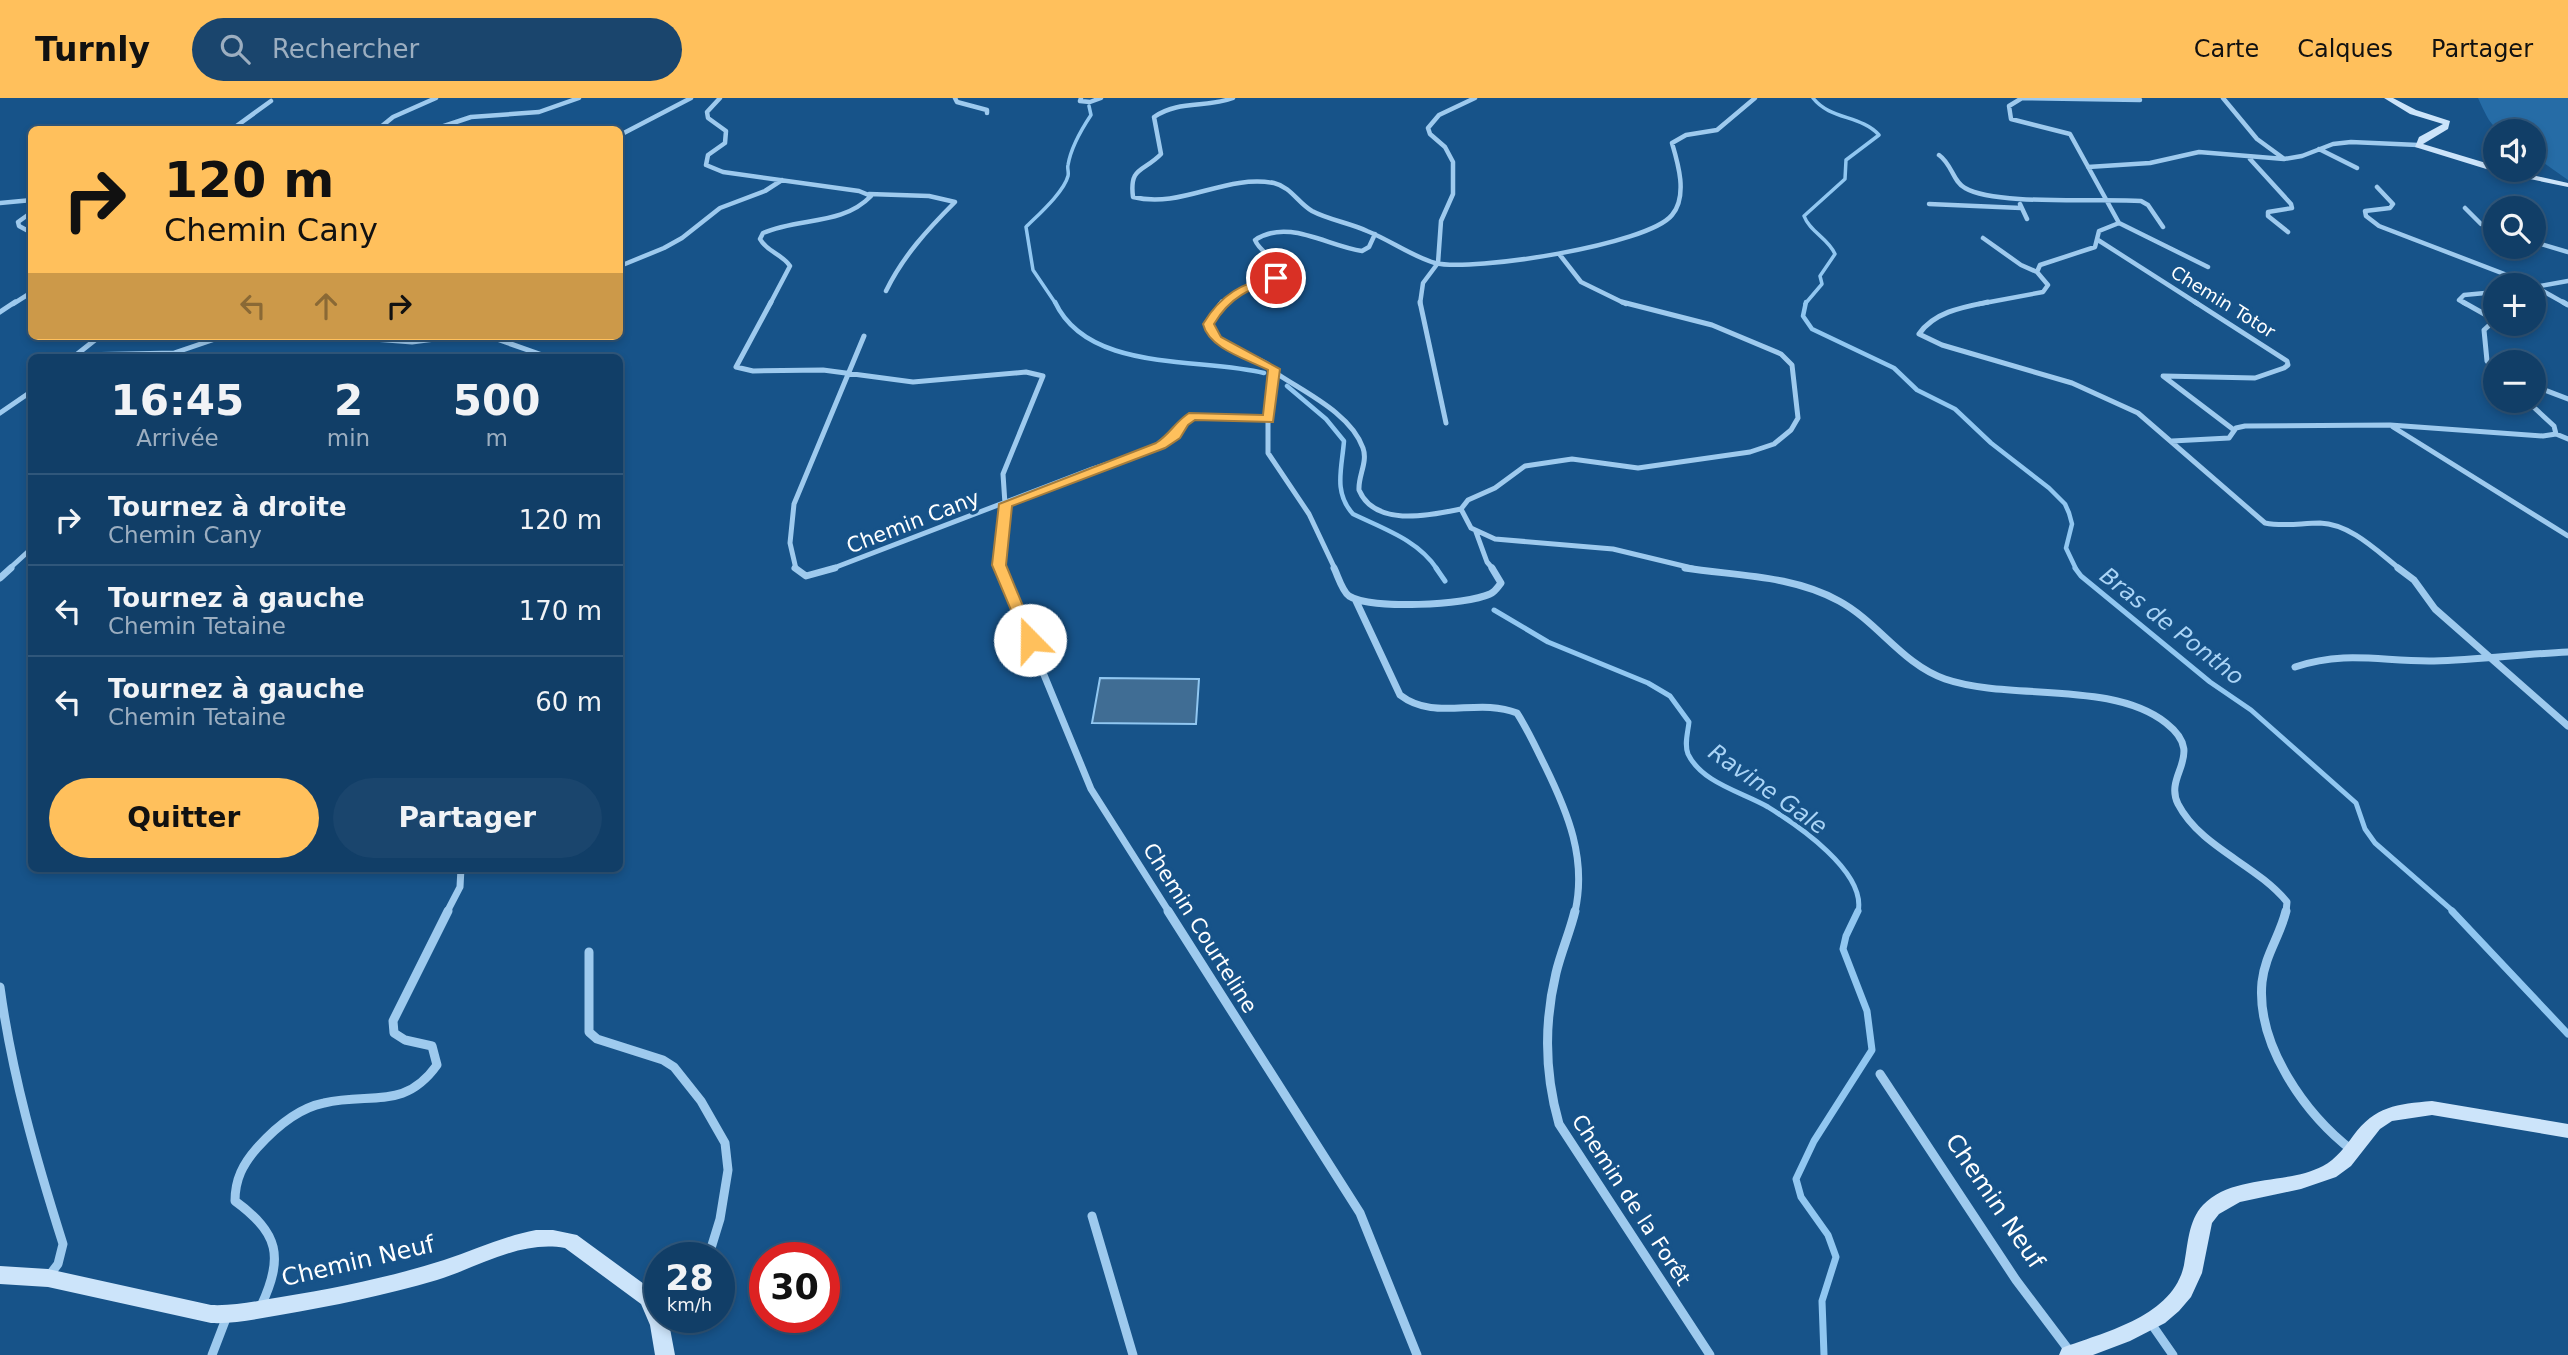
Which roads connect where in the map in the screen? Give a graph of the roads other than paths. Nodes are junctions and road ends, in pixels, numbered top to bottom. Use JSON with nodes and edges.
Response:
{"nodes":[{"id":1,"x":436,"y":98,"type":"edge"},
{"id":2,"x":579,"y":98,"type":"edge"},
{"id":3,"x":691,"y":98,"type":"edge"},
{"id":4,"x":720,"y":98,"type":"edge"},
{"id":5,"x":955,"y":98,"type":"edge"},
{"id":6,"x":1081,"y":98,"type":"edge"},
{"id":7,"x":1101,"y":98,"type":"edge"},
{"id":8,"x":1233,"y":98,"type":"edge"},
{"id":9,"x":1475,"y":98,"type":"edge"},
{"id":10,"x":1755,"y":98,"type":"edge"},
{"id":11,"x":2021,"y":98,"type":"edge"},
{"id":12,"x":2222,"y":98,"type":"edge"},
{"id":13,"x":2388,"y":98,"type":"edge"},
{"id":14,"x":2140,"y":100,"type":"edge"},
{"id":15,"x":271,"y":101,"type":"dead end"},
{"id":16,"x":987,"y":113,"type":"dead end"},
{"id":17,"x":237,"y":126,"type":"edge"},
{"id":18,"x":382,"y":126,"type":"edge"},
{"id":19,"x":444,"y":126,"type":"edge"},
{"id":20,"x":623,"y":133,"type":"edge"},
{"id":21,"x":2418,"y":145,"type":"junction"},
{"id":22,"x":2319,"y":149,"type":"junction"},
{"id":23,"x":1939,"y":155,"type":"dead end"},
{"id":24,"x":2248,"y":158,"type":"junction"},
{"id":25,"x":2284,"y":159,"type":"junction"},
{"id":26,"x":2483,"y":165,"type":"edge"},
{"id":27,"x":2088,"y":167,"type":"junction"},
{"id":28,"x":2357,"y":168,"type":"dead end"},
{"id":29,"x":783,"y":180,"type":"junction"},
{"id":30,"x":2546,"y":180,"type":"edge"},
{"id":31,"x":2568,"y":185,"type":"edge"},
{"id":32,"x":2377,"y":187,"type":"dead end"},
{"id":33,"x":869,"y":194,"type":"junction"},
{"id":34,"x":2017,"y":197,"type":"junction"},
{"id":35,"x":2106,"y":199,"type":"junction"},
{"id":36,"x":28,"y":200,"type":"edge"},
{"id":37,"x":0,"y":203,"type":"edge"},
{"id":38,"x":1929,"y":204,"type":"dead end"},
{"id":39,"x":2021,"y":208,"type":"junction"},
{"id":40,"x":2465,"y":208,"type":"dead end"},
{"id":41,"x":28,"y":215,"type":"edge"},
{"id":42,"x":2026,"y":219,"type":"dead end"},
{"id":43,"x":2119,"y":223,"type":"junction"},
{"id":44,"x":2483,"y":225,"type":"edge"},
{"id":45,"x":2163,"y":227,"type":"dead end"},
{"id":46,"x":28,"y":231,"type":"edge"},
{"id":47,"x":2288,"y":232,"type":"dead end"},
{"id":48,"x":1375,"y":234,"type":"junction"},
{"id":49,"x":1983,"y":238,"type":"dead end"},
{"id":50,"x":2098,"y":240,"type":"junction"},
{"id":51,"x":2546,"y":246,"type":"edge"},
{"id":52,"x":2568,"y":252,"type":"edge"},
{"id":53,"x":1560,"y":255,"type":"junction"},
{"id":54,"x":1438,"y":263,"type":"junction"},
{"id":55,"x":623,"y":265,"type":"edge"},
{"id":56,"x":2208,"y":267,"type":"dead end"},
{"id":57,"x":2037,"y":272,"type":"junction"},
{"id":58,"x":2500,"y":273,"type":"edge"},
{"id":59,"x":2568,"y":281,"type":"edge"},
{"id":60,"x":2546,"y":284,"type":"edge"},
{"id":61,"x":886,"y":291,"type":"dead end"},
{"id":62,"x":2483,"y":293,"type":"edge"},
{"id":63,"x":2546,"y":293,"type":"edge"},
{"id":64,"x":28,"y":294,"type":"edge"},
{"id":65,"x":2568,"y":305,"type":"edge"},
{"id":66,"x":0,"y":312,"type":"edge"},
{"id":67,"x":2483,"y":313,"type":"edge"},
{"id":68,"x":864,"y":336,"type":"dead end"},
{"id":69,"x":95,"y":340,"type":"edge"},
{"id":70,"x":214,"y":340,"type":"edge"},
{"id":71,"x":390,"y":340,"type":"edge"},
{"id":72,"x":421,"y":340,"type":"edge"},
{"id":73,"x":431,"y":340,"type":"edge"},
{"id":74,"x":499,"y":340,"type":"edge"},
{"id":75,"x":417,"y":342,"type":"junction"},
{"id":76,"x":78,"y":354,"type":"edge"},
{"id":77,"x":179,"y":354,"type":"edge"},
{"id":78,"x":539,"y":354,"type":"edge"},
{"id":79,"x":1275,"y":373,"type":"junction"},
{"id":80,"x":849,"y":375,"type":"junction"},
{"id":81,"x":2546,"y":391,"type":"edge"},
{"id":82,"x":28,"y":394,"type":"edge"},
{"id":83,"x":2568,"y":399,"type":"edge"},
{"id":84,"x":0,"y":413,"type":"edge"},
{"id":85,"x":2539,"y":413,"type":"edge"},
{"id":86,"x":1268,"y":419,"type":"junction"},
{"id":87,"x":1446,"y":423,"type":"dead end"},
{"id":88,"x":2390,"y":425,"type":"junction"},
{"id":89,"x":2234,"y":430,"type":"junction"},
{"id":90,"x":2568,"y":431,"type":"edge"},
{"id":91,"x":2557,"y":432,"type":"junction"},
{"id":92,"x":2568,"y":439,"type":"edge"},
{"id":93,"x":2172,"y":442,"type":"junction"},
{"id":94,"x":1005,"y":504,"type":"junction"},
{"id":95,"x":1461,"y":509,"type":"junction"},
{"id":96,"x":1476,"y":532,"type":"junction"},
{"id":97,"x":2568,"y":536,"type":"edge"},
{"id":98,"x":28,"y":552,"type":"edge"},
{"id":99,"x":0,"y":578,"type":"edge"},
{"id":100,"x":1356,"y":601,"type":"junction"},
{"id":101,"x":2568,"y":652,"type":"edge"},
{"id":102,"x":2486,"y":656,"type":"junction"},
{"id":103,"x":2295,"y":667,"type":"dead end"},
{"id":104,"x":2568,"y":726,"type":"edge"},
{"id":105,"x":461,"y":872,"type":"edge"},
{"id":106,"x":589,"y":953,"type":"dead end"},
{"id":107,"x":0,"y":987,"type":"edge"},
{"id":108,"x":1880,"y":1074,"type":"dead end"},
{"id":109,"x":2568,"y":1131,"type":"edge"},
{"id":110,"x":2354,"y":1152,"type":"junction"},
{"id":111,"x":1092,"y":1216,"type":"dead end"},
{"id":112,"x":713,"y":1242,"type":"edge"},
{"id":113,"x":0,"y":1275,"type":"edge"},
{"id":114,"x":48,"y":1278,"type":"junction"},
{"id":115,"x":644,"y":1295,"type":"edge"},
{"id":116,"x":259,"y":1310,"type":"junction"},
{"id":117,"x":228,"y":1315,"type":"junction"},
{"id":118,"x":2150,"y":1322,"type":"junction"},
{"id":119,"x":662,"y":1333,"type":"edge"},
{"id":120,"x":2070,"y":1354,"type":"edge"},
{"id":121,"x":212,"y":1355,"type":"edge"},
{"id":122,"x":665,"y":1355,"type":"edge"},
{"id":123,"x":1133,"y":1355,"type":"edge"},
{"id":124,"x":1417,"y":1355,"type":"edge"},
{"id":125,"x":1710,"y":1355,"type":"edge"},
{"id":126,"x":2173,"y":1355,"type":"edge"}],
"edges":[{"from":1,"to":18,"type":"street"},
{"from":2,"to":19,"type":"street"},
{"from":3,"to":20,"type":"street"},
{"from":4,"to":29,"type":"street"},
{"from":5,"to":16,"type":"street"},
{"from":6,"to":7,"type":"street"},
{"from":8,"to":48,"type":"street"},
{"from":9,"to":54,"type":"street"},
{"from":10,"to":53,"type":"street"},
{"from":11,"to":14,"type":"street"},
{"from":11,"to":27,"type":"street"},
{"from":12,"to":25,"type":"street"},
{"from":13,"to":21,"type":"main road"},
{"from":15,"to":17,"type":"street"},
{"from":21,"to":22,"type":"street"},
{"from":21,"to":26,"type":"main road"},
{"from":22,"to":25,"type":"street"},
{"from":22,"to":28,"type":"street"},
{"from":23,"to":34,"type":"street"},
{"from":24,"to":25,"type":"street"},
{"from":24,"to":27,"type":"street"},
{"from":24,"to":47,"type":"street"},
{"from":27,"to":35,"type":"street"},
{"from":29,"to":33,"type":"street"},
{"from":29,"to":55,"type":"street"},
{"from":30,"to":31,"type":"main road"},
{"from":32,"to":58,"type":"street"},
{"from":33,"to":61,"type":"street"},
{"from":33,"to":80,"type":"street"},
{"from":34,"to":35,"type":"street"},
{"from":34,"to":39,"type":"street"},
{"from":35,"to":43,"type":"street"},
{"from":35,"to":45,"type":"street"},
{"from":36,"to":37,"type":"street"},
{"from":38,"to":39,"type":"street"},
{"from":39,"to":42,"type":"street"},
{"from":40,"to":44,"type":"street"},
{"from":41,"to":46,"type":"street"},
{"from":43,"to":50,"type":"street"},
{"from":43,"to":56,"type":"street"},
{"from":48,"to":54,"type":"street"},
{"from":48,"to":79,"type":"street"},
{"from":49,"to":57,"type":"street"},
{"from":50,"to":57,"type":"street"},
{"from":50,"to":89,"type":"street","name":"Chemin Totor"},
{"from":51,"to":52,"type":"street"},
{"from":53,"to":54,"type":"street"},
{"from":53,"to":95,"type":"street"},
{"from":54,"to":87,"type":"street"},
{"from":57,"to":93,"type":"street"},
{"from":59,"to":60,"type":"street"},
{"from":62,"to":67,"type":"street"},
{"from":63,"to":65,"type":"street"},
{"from":64,"to":66,"type":"street"},
{"from":68,"to":80,"type":"street","name":"Chemin Cany"},
{"from":69,"to":76,"type":"street"},
{"from":70,"to":77,"type":"street"},
{"from":71,"to":75,"type":"street"},
{"from":72,"to":75,"type":"street"},
{"from":73,"to":75,"type":"street"},
{"from":74,"to":78,"type":"street"},
{"from":79,"to":86,"type":"street","name":"Chemin de la Forêt"},
{"from":79,"to":95,"type":"street"},
{"from":80,"to":94,"type":"street","name":"Chemin Courteline"},
{"from":80,"to":94,"type":"street","name":"Chemin Cany"},
{"from":81,"to":83,"type":"street"},
{"from":82,"to":84,"type":"street"},
{"from":85,"to":91,"type":"street"},
{"from":86,"to":94,"type":"street","name":"Chemin Cany"},
{"from":86,"to":100,"type":"street","name":"Chemin de la Forêt"},
{"from":88,"to":89,"type":"street"},
{"from":88,"to":91,"type":"street"},
{"from":88,"to":97,"type":"street"},
{"from":89,"to":93,"type":"street"},
{"from":90,"to":91,"type":"street"},
{"from":91,"to":92,"type":"street"},
{"from":93,"to":102,"type":"street"},
{"from":94,"to":124,"type":"street","name":"Chemin Courteline"},
{"from":95,"to":96,"type":"street"},
{"from":96,"to":100,"type":"street"},
{"from":96,"to":110,"type":"street"},
{"from":98,"to":99,"type":"street"},
{"from":100,"to":125,"type":"street","name":"Chemin de la Forêt"},
{"from":101,"to":102,"type":"street"},
{"from":102,"to":103,"type":"street"},
{"from":102,"to":104,"type":"street"},
{"from":105,"to":116,"type":"street"},
{"from":106,"to":112,"type":"street"},
{"from":107,"to":114,"type":"street"},
{"from":108,"to":120,"type":"street","name":"Chemin Neuf"},
{"from":109,"to":110,"type":"main road","name":"Chemin Neuf"},
{"from":110,"to":118,"type":"main road","name":"Chemin Neuf"},
{"from":111,"to":123,"type":"street"},
{"from":113,"to":114,"type":"main road","name":"Chemin Neuf"},
{"from":114,"to":117,"type":"main road","name":"Chemin Neuf"},
{"from":115,"to":116,"type":"main road","name":"Chemin Neuf"},
{"from":116,"to":117,"type":"main road","name":"Chemin Neuf"},
{"from":117,"to":121,"type":"street"},
{"from":118,"to":120,"type":"main road","name":"Chemin Neuf"},
{"from":118,"to":126,"type":"street"},
{"from":119,"to":122,"type":"main road","name":"Chemin Neuf"}]}
